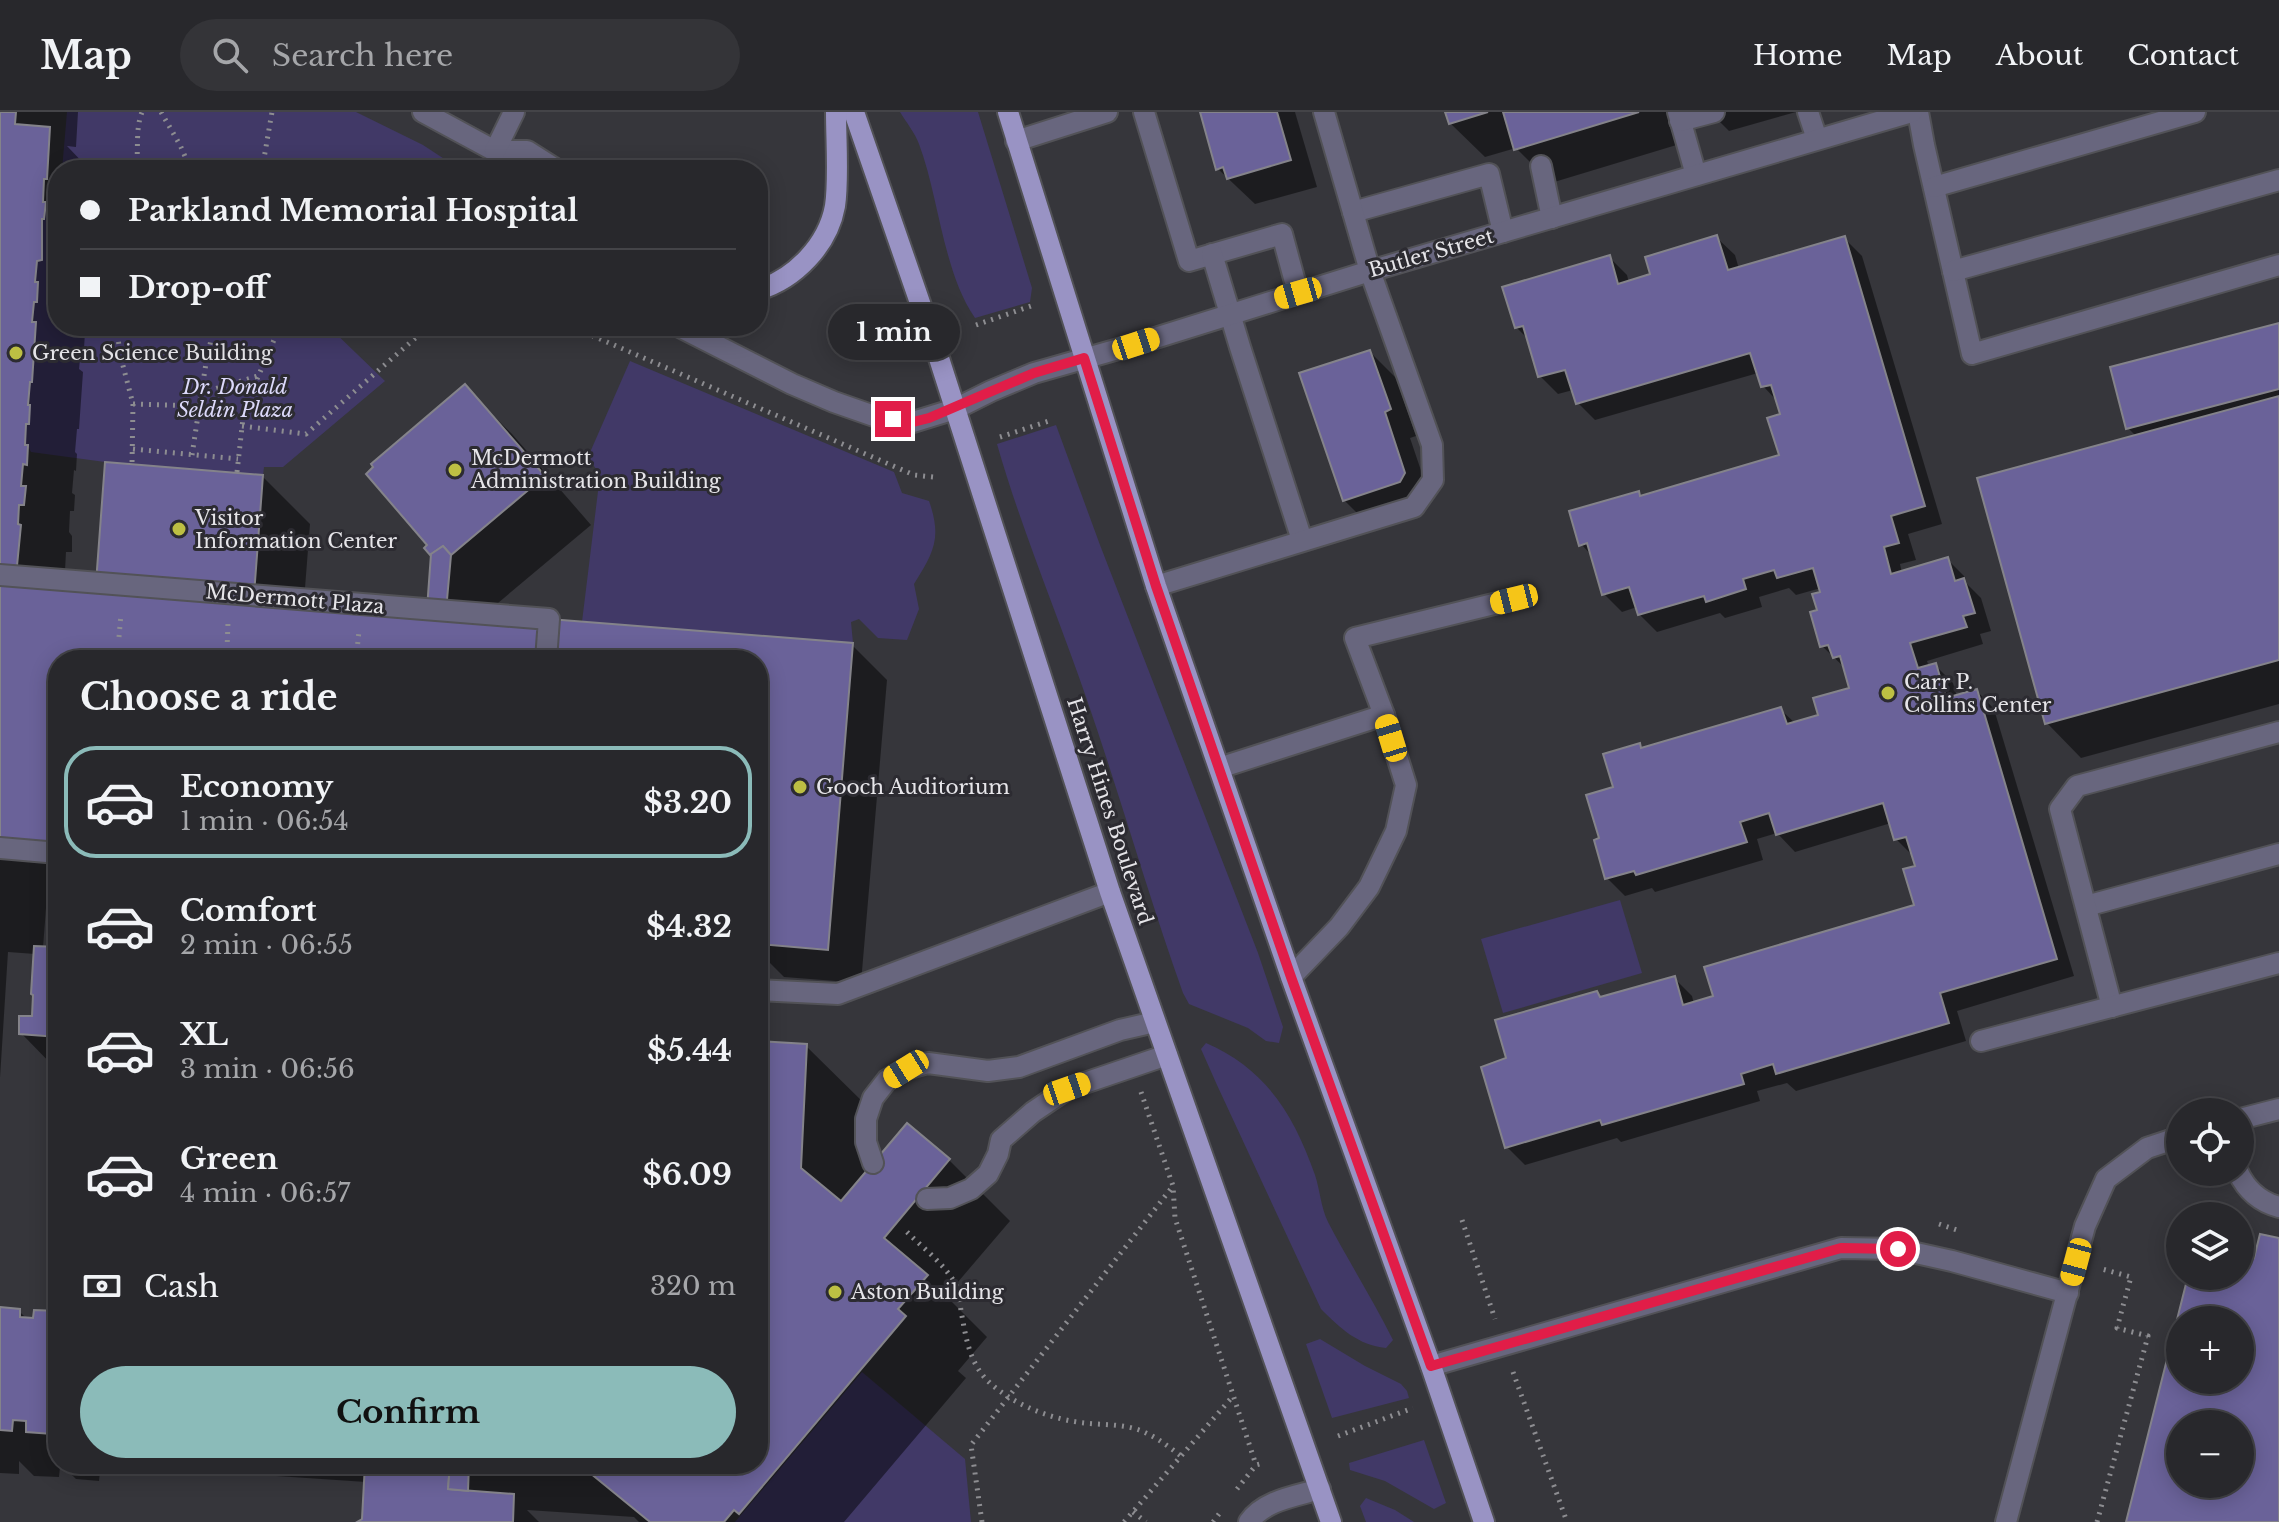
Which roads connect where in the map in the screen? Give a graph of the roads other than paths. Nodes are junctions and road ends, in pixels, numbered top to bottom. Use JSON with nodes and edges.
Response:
{"nodes":[{"id":1,"x":423,"y":112,"type":"edge"},
{"id":2,"x":514,"y":112,"type":"edge"},
{"id":3,"x":836,"y":112,"type":"edge"},
{"id":4,"x":854,"y":112,"type":"edge"},
{"id":5,"x":1008,"y":112,"type":"edge"},
{"id":6,"x":1107,"y":112,"type":"edge"},
{"id":7,"x":1144,"y":112,"type":"edge"},
{"id":8,"x":1324,"y":112,"type":"edge"},
{"id":9,"x":1714,"y":112,"type":"edge"},
{"id":10,"x":1808,"y":112,"type":"edge"},
{"id":11,"x":1915,"y":112,"type":"edge"},
{"id":12,"x":2195,"y":112,"type":"edge"},
{"id":13,"x":1679,"y":117,"type":"edge"},
{"id":14,"x":1858,"y":119,"type":"edge"},
{"id":15,"x":1817,"y":139,"type":"junction"},
{"id":16,"x":1016,"y":141,"type":"junction"},
{"id":17,"x":496,"y":160,"type":"edge"},
{"id":18,"x":541,"y":160,"type":"edge"},
{"id":19,"x":1541,"y":166,"type":"dead end"},
{"id":20,"x":1696,"y":175,"type":"junction"},
{"id":21,"x":2279,"y":180,"type":"edge"},
{"id":22,"x":1934,"y":187,"type":"junction"},
{"id":23,"x":1353,"y":212,"type":"junction"},
{"id":24,"x":1552,"y":218,"type":"junction"},
{"id":25,"x":1503,"y":232,"type":"junction"},
{"id":26,"x":1212,"y":254,"type":"junction"},
{"id":27,"x":2279,"y":265,"type":"edge"},
{"id":28,"x":1370,"y":271,"type":"junction"},
{"id":29,"x":1953,"y":271,"type":"junction"},
{"id":30,"x":768,"y":286,"type":"edge"},
{"id":31,"x":1298,"y":293,"type":"junction"},
{"id":32,"x":1231,"y":313,"type":"junction"},
{"id":33,"x":698,"y":336,"type":"edge"},
{"id":34,"x":720,"y":336,"type":"edge"},
{"id":35,"x":741,"y":358,"type":"junction"},
{"id":36,"x":1084,"y":358,"type":"junction"},
{"id":37,"x":955,"y":409,"type":"junction"},
{"id":38,"x":1302,"y":540,"type":"junction"},
{"id":39,"x":0,"y":575,"type":"edge"},
{"id":40,"x":1156,"y":586,"type":"junction"},
{"id":41,"x":1514,"y":599,"type":"dead end"},
{"id":42,"x":547,"y":650,"type":"edge"},
{"id":43,"x":1384,"y":715,"type":"junction"},
{"id":44,"x":2279,"y":732,"type":"edge"},
{"id":45,"x":1219,"y":768,"type":"junction"},
{"id":46,"x":0,"y":848,"type":"edge"},
{"id":47,"x":48,"y":852,"type":"edge"},
{"id":48,"x":2279,"y":854,"type":"edge"},
{"id":49,"x":1110,"y":892,"type":"junction"},
{"id":50,"x":2086,"y":906,"type":"junction"},
{"id":51,"x":2279,"y":963,"type":"edge"},
{"id":52,"x":1291,"y":977,"type":"junction"},
{"id":53,"x":768,"y":990,"type":"edge"},
{"id":54,"x":2112,"y":1007,"type":"junction"},
{"id":55,"x":1155,"y":1022,"type":"junction"},
{"id":56,"x":1981,"y":1041,"type":"dead end"},
{"id":57,"x":1167,"y":1055,"type":"junction"},
{"id":58,"x":2279,"y":1109,"type":"edge"},
{"id":59,"x":2254,"y":1115,"type":"edge"},
{"id":60,"x":2166,"y":1142,"type":"edge"},
{"id":61,"x":873,"y":1163,"type":"dead end"},
{"id":62,"x":2245,"y":1186,"type":"edge"},
{"id":63,"x":927,"y":1199,"type":"dead end"},
{"id":64,"x":2279,"y":1207,"type":"edge"},
{"id":65,"x":2068,"y":1293,"type":"junction"},
{"id":66,"x":1431,"y":1366,"type":"junction"},
{"id":67,"x":1320,"y":1489,"type":"junction"},
{"id":68,"x":1249,"y":1522,"type":"edge"},
{"id":69,"x":1331,"y":1522,"type":"edge"},
{"id":70,"x":1484,"y":1522,"type":"edge"},
{"id":71,"x":2006,"y":1522,"type":"edge"}],
"edges":[{"from":1,"to":17,"type":"street"},
{"from":2,"to":17,"type":"street"},
{"from":3,"to":30,"type":"main road"},
{"from":4,"to":37,"type":"main road","name":"Harry Hines Boulevard"},
{"from":5,"to":16,"type":"main road"},
{"from":6,"to":16,"type":"street"},
{"from":7,"to":26,"type":"street"},
{"from":8,"to":23,"type":"street"},
{"from":9,"to":13,"type":"street"},
{"from":10,"to":15,"type":"street"},
{"from":11,"to":14,"type":"street","name":"Butler Street"},
{"from":11,"to":22,"type":"street"},
{"from":12,"to":22,"type":"street"},
{"from":13,"to":20,"type":"street"},
{"from":14,"to":15,"type":"street","name":"Butler Street"},
{"from":15,"to":20,"type":"street","name":"Butler Street"},
{"from":16,"to":36,"type":"main road"},
{"from":17,"to":18,"type":"street"},
{"from":19,"to":24,"type":"street"},
{"from":20,"to":24,"type":"street","name":"Butler Street"},
{"from":21,"to":29,"type":"street"},
{"from":22,"to":29,"type":"street"},
{"from":23,"to":25,"type":"street"},
{"from":23,"to":28,"type":"street"},
{"from":24,"to":25,"type":"street","name":"Butler Street"},
{"from":25,"to":28,"type":"street","name":"Butler Street"},
{"from":26,"to":31,"type":"street"},
{"from":26,"to":32,"type":"street"},
{"from":27,"to":29,"type":"street"},
{"from":28,"to":31,"type":"street","name":"Butler Street"},
{"from":28,"to":38,"type":"street"},
{"from":31,"to":32,"type":"street","name":"Butler Street"},
{"from":32,"to":36,"type":"street","name":"Butler Street"},
{"from":32,"to":38,"type":"street"},
{"from":33,"to":35,"type":"street","name":"Butler Street"},
{"from":34,"to":35,"type":"street"},
{"from":35,"to":37,"type":"street","name":"Butler Street"},
{"from":36,"to":37,"type":"street","name":"Butler Street"},
{"from":36,"to":40,"type":"main road"},
{"from":37,"to":49,"type":"main road","name":"Harry Hines Boulevard"},
{"from":38,"to":40,"type":"street"},
{"from":39,"to":42,"type":"street","name":"McDermott Plaza"},
{"from":40,"to":45,"type":"main road"},
{"from":41,"to":43,"type":"street"},
{"from":43,"to":45,"type":"street"},
{"from":43,"to":52,"type":"street"},
{"from":44,"to":50,"type":"street"},
{"from":45,"to":52,"type":"main road"},
{"from":46,"to":47,"type":"street"},
{"from":48,"to":50,"type":"street"},
{"from":49,"to":53,"type":"street"},
{"from":49,"to":55,"type":"main road","name":"Harry Hines Boulevard"},
{"from":50,"to":54,"type":"street"},
{"from":51,"to":54,"type":"street"},
{"from":52,"to":66,"type":"main road"},
{"from":54,"to":56,"type":"street"},
{"from":55,"to":57,"type":"main road","name":"Harry Hines Boulevard"},
{"from":55,"to":61,"type":"street"},
{"from":57,"to":63,"type":"street"},
{"from":57,"to":67,"type":"main road","name":"Harry Hines Boulevard"},
{"from":58,"to":59,"type":"street"},
{"from":60,"to":65,"type":"street"},
{"from":62,"to":64,"type":"street"},
{"from":65,"to":66,"type":"street"},
{"from":65,"to":71,"type":"street"},
{"from":66,"to":70,"type":"main road"},
{"from":67,"to":68,"type":"street"},
{"from":67,"to":69,"type":"main road","name":"Harry Hines Boulevard"}]}
